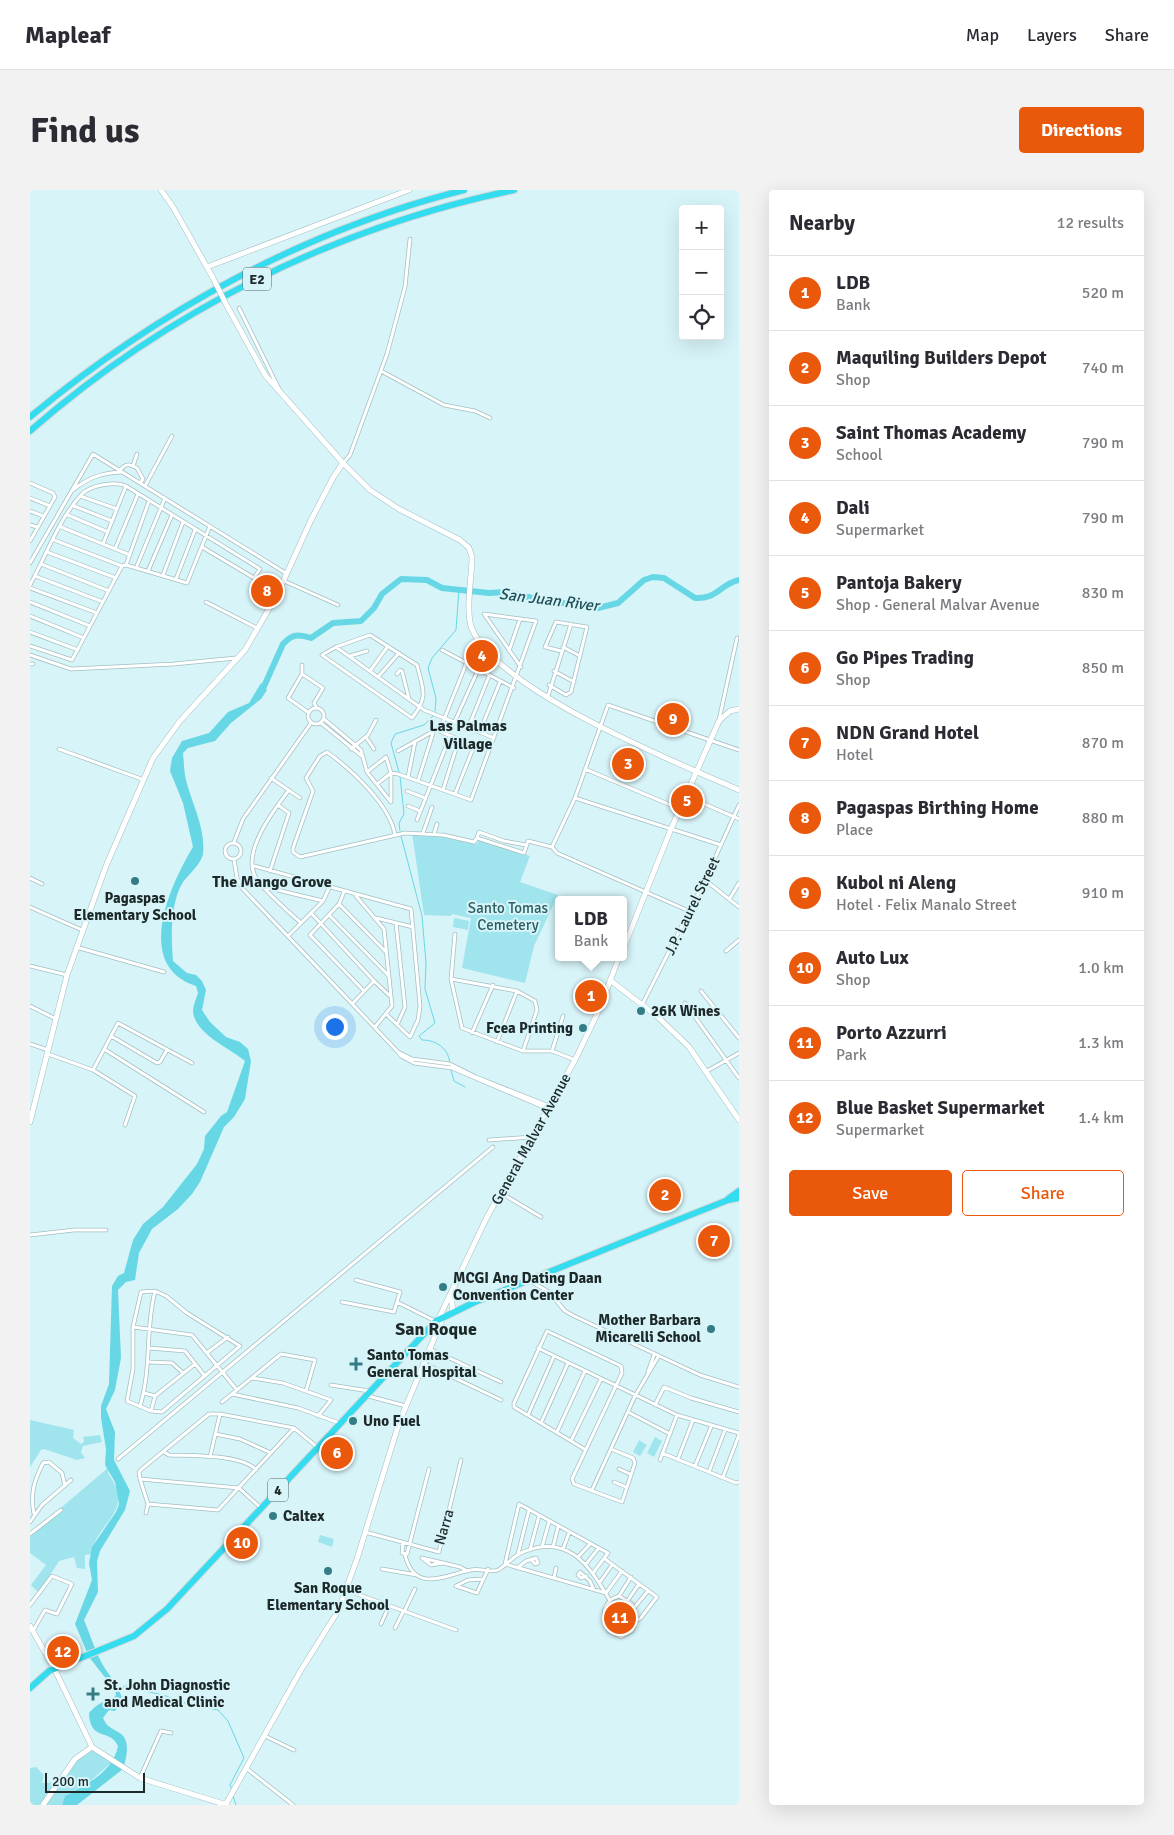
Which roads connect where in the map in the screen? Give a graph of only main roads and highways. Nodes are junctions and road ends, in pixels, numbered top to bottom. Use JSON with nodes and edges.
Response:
{"nodes":[{"id":1,"x":161,"y":190,"type":"edge"},
{"id":2,"x":409,"y":190,"type":"edge"},
{"id":3,"x":464,"y":190,"type":"edge"},
{"id":4,"x":514,"y":190,"type":"edge"},
{"id":5,"x":207,"y":267,"type":"junction"},
{"id":6,"x":30,"y":416,"type":"edge"},
{"id":7,"x":30,"y":431,"type":"edge"},
{"id":8,"x":343,"y":463,"type":"junction"},
{"id":9,"x":739,"y":708,"type":"edge"},
{"id":10,"x":697,"y":772,"type":"junction"},
{"id":11,"x":739,"y":790,"type":"edge"},
{"id":12,"x":627,"y":940,"type":"edge"},
{"id":13,"x":617,"y":961,"type":"edge"},
{"id":14,"x":610,"y":980,"type":"junction"},
{"id":15,"x":739,"y":1120,"type":"edge"},
{"id":16,"x":30,"y":1122,"type":"edge"},
{"id":17,"x":739,"y":1191,"type":"edge"},
{"id":18,"x":739,"y":1198,"type":"edge"},
{"id":19,"x":728,"y":1200,"type":"junction"},
{"id":20,"x":451,"y":1292,"type":"junction"},
{"id":21,"x":453,"y":1312,"type":"junction"},
{"id":22,"x":439,"y":1319,"type":"junction"},
{"id":23,"x":32,"y":1629,"type":"edge"},
{"id":24,"x":55,"y":1670,"type":"junction"},
{"id":25,"x":30,"y":1688,"type":"edge"},
{"id":26,"x":30,"y":1693,"type":"edge"},
{"id":27,"x":92,"y":1747,"type":"junction"},
{"id":28,"x":43,"y":1805,"type":"edge"},
{"id":29,"x":226,"y":1805,"type":"edge"}],
"edges":[{"from":1,"to":5,"type":"main road"},
{"from":2,"to":5,"type":"main road"},
{"from":3,"to":6,"type":"highway","number":"E2"},
{"from":4,"to":7,"type":"highway","number":"E2"},
{"from":5,"to":8,"type":"main road","bridge":true},
{"from":8,"to":10,"type":"main road"},
{"from":8,"to":16,"type":"main road"},
{"from":9,"to":10,"type":"main road"},
{"from":10,"to":11,"type":"main road"},
{"from":10,"to":12,"type":"main road"},
{"from":13,"to":14,"type":"main road","name":"General Malvar Avenue"},
{"from":14,"to":15,"type":"main road"},
{"from":14,"to":20,"type":"main road","name":"General Malvar Avenue","number":"4"},
{"from":17,"to":19,"type":"highway","number":"4"},
{"from":18,"to":19,"type":"highway","number":"4"},
{"from":19,"to":21,"type":"highway","number":"4"},
{"from":20,"to":21,"type":"main road"},
{"from":20,"to":22,"type":"main road","name":"General Malvar Avenue","number":"4"},
{"from":21,"to":22,"type":"highway","number":"4"},
{"from":22,"to":24,"type":"highway","number":"4"},
{"from":22,"to":29,"type":"main road","name":"General Malvar Avenue"},
{"from":23,"to":24,"type":"main road"},
{"from":24,"to":25,"type":"highway","number":"4"},
{"from":24,"to":26,"type":"highway","number":"4"},
{"from":24,"to":27,"type":"main road"},
{"from":27,"to":28,"type":"main road"},
{"from":27,"to":29,"type":"main road"}]}
